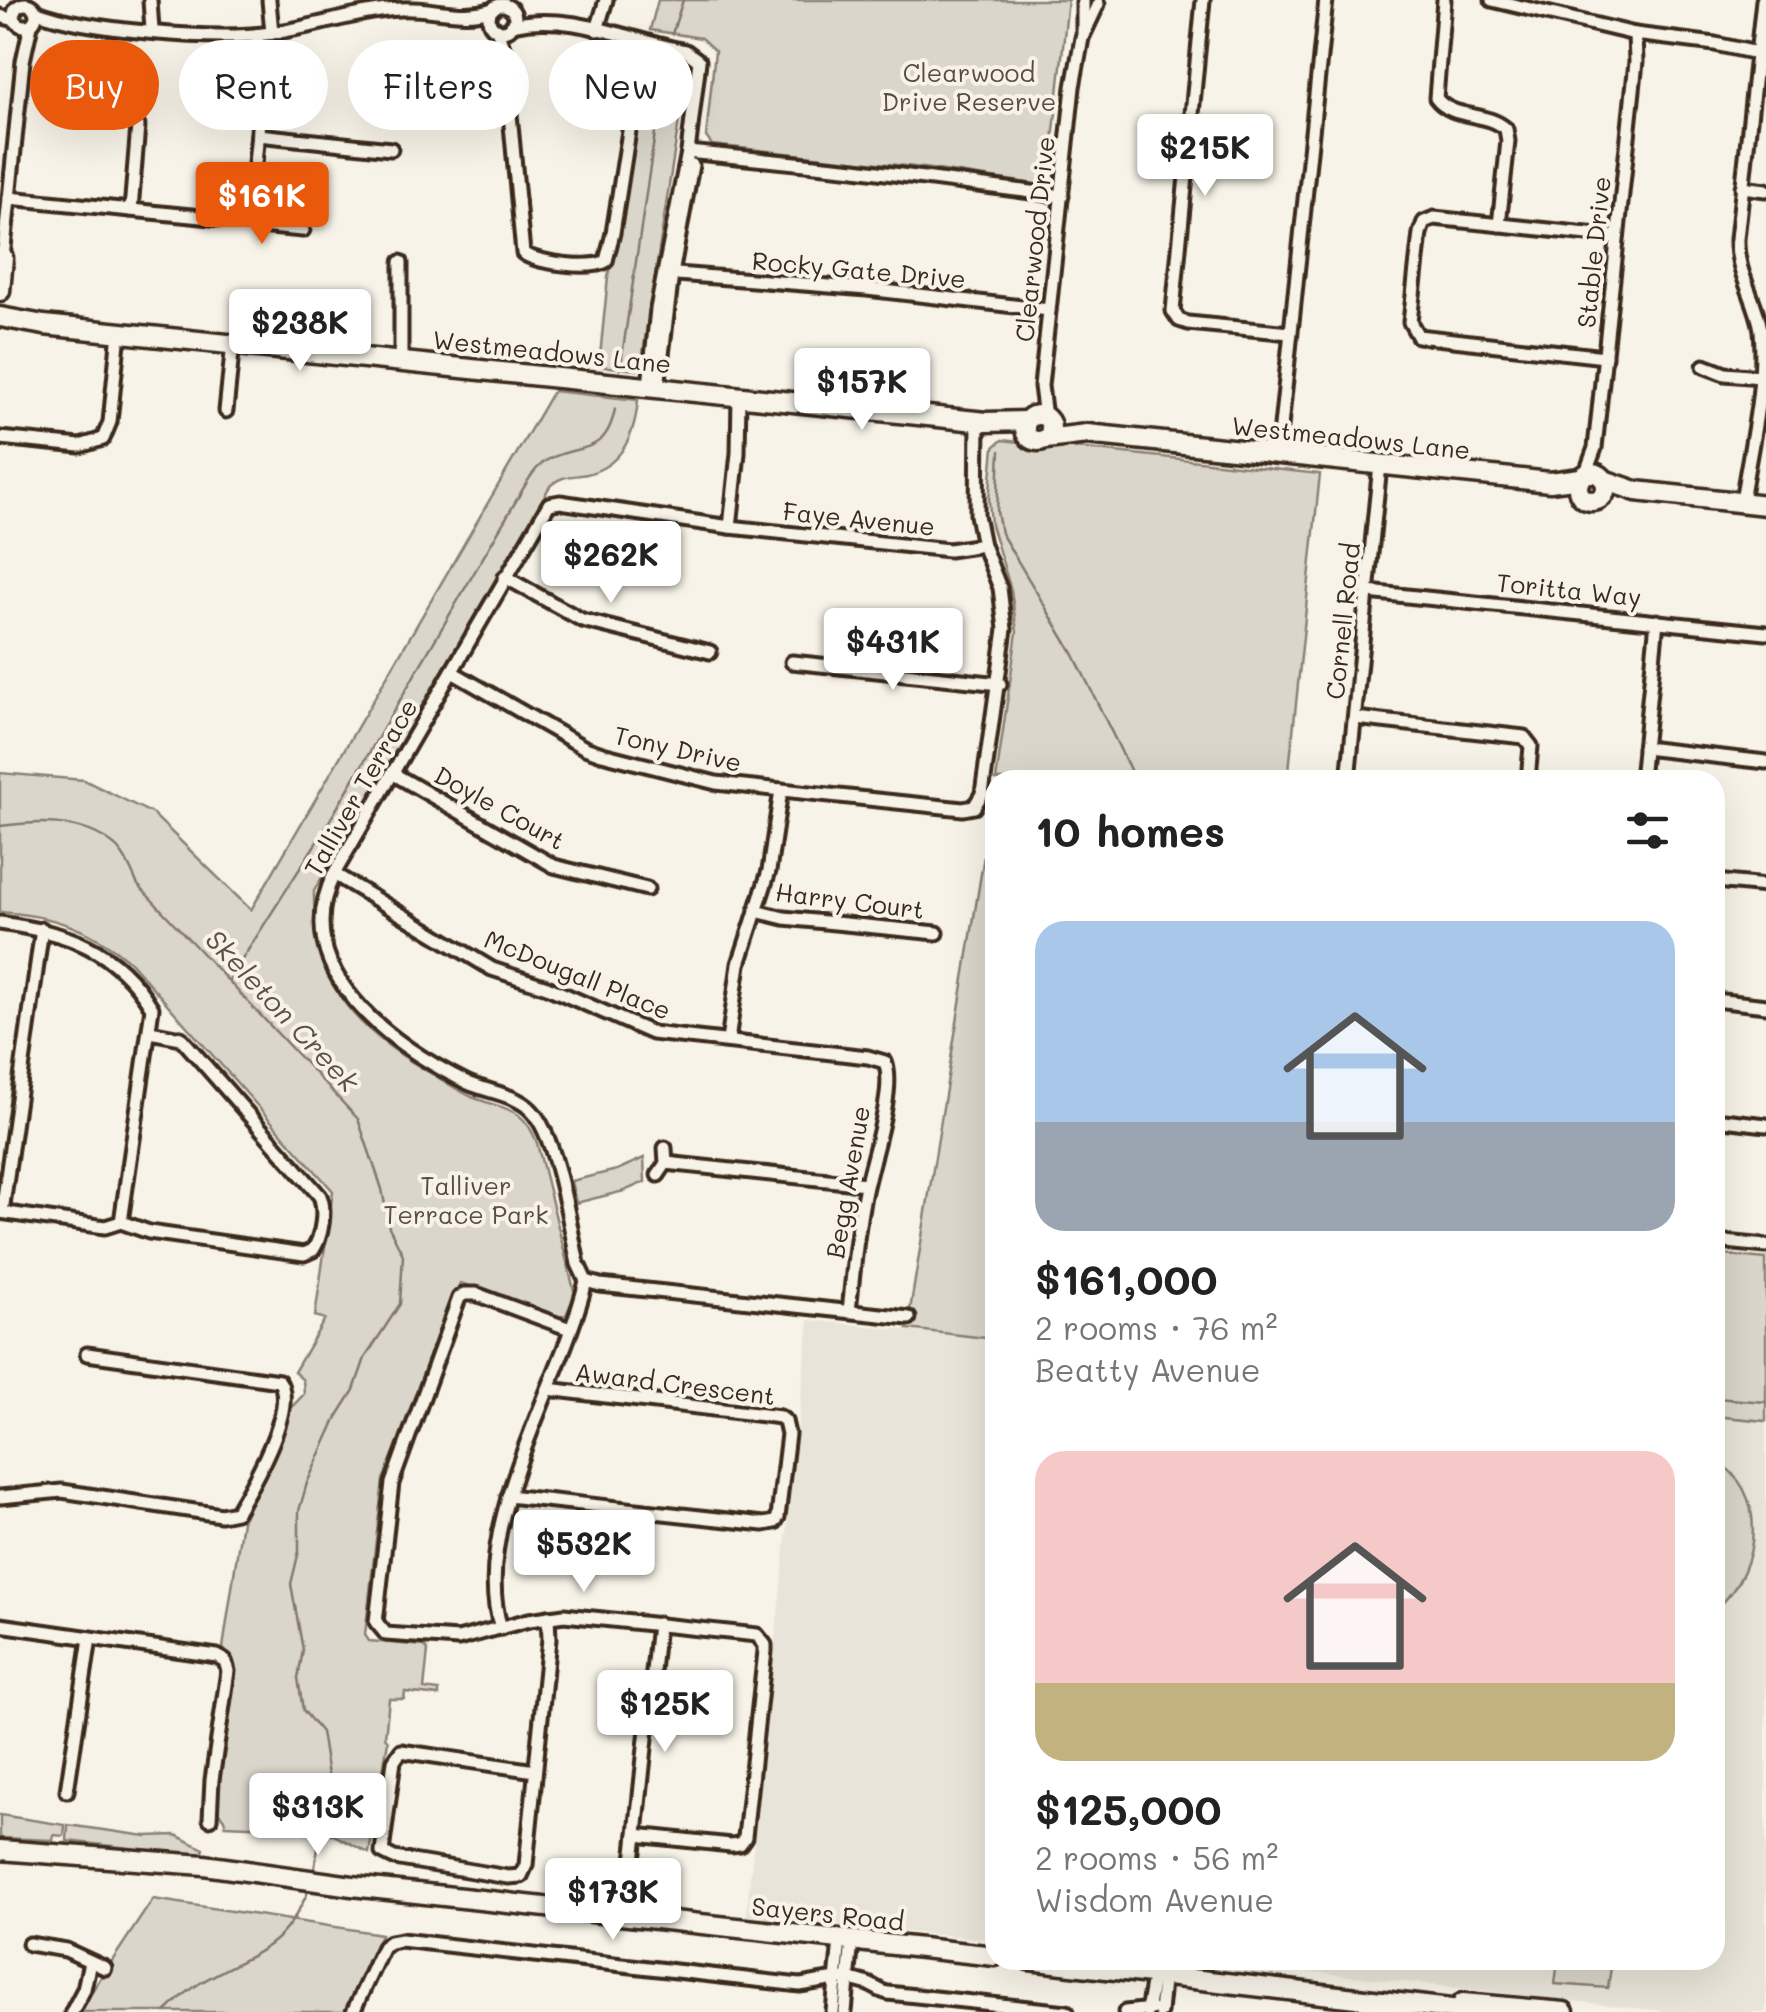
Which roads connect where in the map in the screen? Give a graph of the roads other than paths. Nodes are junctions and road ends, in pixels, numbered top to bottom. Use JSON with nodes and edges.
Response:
{"nodes":[{"id":1,"x":150,"y":0,"type":"edge"},
{"id":2,"x":269,"y":0,"type":"edge"},
{"id":3,"x":606,"y":0,"type":"edge"},
{"id":4,"x":1082,"y":0,"type":"edge"},
{"id":5,"x":1203,"y":0,"type":"edge"},
{"id":6,"x":1326,"y":0,"type":"edge"},
{"id":7,"x":1444,"y":0,"type":"edge"},
{"id":8,"x":1492,"y":0,"type":"edge"},
{"id":9,"x":1762,"y":0,"type":"edge"},
{"id":10,"x":1103,"y":1,"type":"edge"},
{"id":11,"x":1521,"y":3,"type":"edge"},
{"id":12,"x":386,"y":5,"type":"edge"},
{"id":13,"x":0,"y":8,"type":"edge"},
{"id":14,"x":28,"y":10,"type":"edge"},
{"id":15,"x":502,"y":14,"type":"edge"},
{"id":16,"x":0,"y":16,"type":"edge"},
{"id":17,"x":16,"y":22,"type":"junction"},
{"id":18,"x":152,"y":30,"type":"junction"},
{"id":19,"x":596,"y":30,"type":"junction"},
{"id":20,"x":272,"y":33,"type":"junction"},
{"id":21,"x":257,"y":34,"type":"junction"},
{"id":22,"x":1640,"y":35,"type":"junction"},
{"id":23,"x":1082,"y":38,"type":"junction"},
{"id":24,"x":635,"y":40,"type":"edge"},
{"id":25,"x":1758,"y":48,"type":"junction"},
{"id":26,"x":693,"y":57,"type":"edge"},
{"id":27,"x":22,"y":61,"type":"junction"},
{"id":28,"x":693,"y":106,"type":"edge"},
{"id":29,"x":138,"y":130,"type":"edge"},
{"id":30,"x":629,"y":130,"type":"edge"},
{"id":31,"x":690,"y":130,"type":"edge"},
{"id":32,"x":2,"y":132,"type":"edge"},
{"id":33,"x":16,"y":133,"type":"junction"},
{"id":34,"x":258,"y":136,"type":"junction"},
{"id":35,"x":391,"y":149,"type":"dead end"},
{"id":36,"x":688,"y":152,"type":"junction"},
{"id":37,"x":1742,"y":188,"type":"junction"},
{"id":38,"x":1766,"y":190,"type":"edge"},
{"id":39,"x":1062,"y":196,"type":"junction"},
{"id":40,"x":9,"y":198,"type":"junction"},
{"id":41,"x":131,"y":210,"type":"junction"},
{"id":42,"x":246,"y":216,"type":"junction"},
{"id":43,"x":1500,"y":225,"type":"junction"},
{"id":44,"x":304,"y":230,"type":"dead end"},
{"id":45,"x":1617,"y":237,"type":"junction"},
{"id":46,"x":2,"y":258,"type":"edge"},
{"id":47,"x":401,"y":262,"type":"dead end"},
{"id":48,"x":668,"y":274,"type":"junction"},
{"id":49,"x":0,"y":291,"type":"edge"},
{"id":50,"x":1049,"y":310,"type":"junction"},
{"id":51,"x":1762,"y":310,"type":"edge"},
{"id":52,"x":0,"y":317,"type":"edge"},
{"id":53,"x":44,"y":325,"type":"junction"},
{"id":54,"x":0,"y":326,"type":"edge"},
{"id":55,"x":119,"y":332,"type":"junction"},
{"id":56,"x":1290,"y":333,"type":"junction"},
{"id":57,"x":233,"y":343,"type":"junction"},
{"id":58,"x":1605,"y":357,"type":"junction"},
{"id":59,"x":400,"y":360,"type":"junction"},
{"id":60,"x":1704,"y":366,"type":"dead end"},
{"id":61,"x":1761,"y":376,"type":"junction"},
{"id":62,"x":654,"y":387,"type":"junction"},
{"id":63,"x":744,"y":397,"type":"junction"},
{"id":64,"x":226,"y":411,"type":"dead end"},
{"id":65,"x":986,"y":422,"type":"junction"},
{"id":66,"x":1038,"y":426,"type":"junction"},
{"id":67,"x":0,"y":438,"type":"edge"},
{"id":68,"x":1278,"y":455,"type":"junction"},
{"id":69,"x":1380,"y":466,"type":"junction"},
{"id":70,"x":1592,"y":483,"type":"junction"},
{"id":71,"x":1753,"y":504,"type":"edge"},
{"id":72,"x":730,"y":527,"type":"junction"},
{"id":73,"x":983,"y":544,"type":"junction"},
{"id":74,"x":505,"y":578,"type":"junction"},
{"id":75,"x":1368,"y":592,"type":"junction"},
{"id":76,"x":1658,"y":621,"type":"junction"},
{"id":77,"x":1766,"y":633,"type":"edge"},
{"id":78,"x":710,"y":652,"type":"dead end"},
{"id":79,"x":792,"y":662,"type":"dead end"},
{"id":80,"x":452,"y":672,"type":"junction"},
{"id":81,"x":1000,"y":684,"type":"junction"},
{"id":82,"x":1355,"y":718,"type":"junction"},
{"id":83,"x":1644,"y":748,"type":"junction"},
{"id":84,"x":1766,"y":762,"type":"edge"},
{"id":85,"x":986,"y":770,"type":"edge"},
{"id":86,"x":1349,"y":770,"type":"edge"},
{"id":87,"x":1529,"y":770,"type":"edge"},
{"id":88,"x":1642,"y":770,"type":"edge"},
{"id":89,"x":392,"y":773,"type":"junction"},
{"id":90,"x":985,"y":776,"type":"edge"},
{"id":91,"x":781,"y":790,"type":"junction"},
{"id":92,"x":334,"y":874,"type":"junction"},
{"id":93,"x":1725,"y":882,"type":"edge"},
{"id":94,"x":1766,"y":886,"type":"edge"},
{"id":95,"x":647,"y":889,"type":"dead end"},
{"id":96,"x":756,"y":912,"type":"junction"},
{"id":97,"x":0,"y":923,"type":"edge"},
{"id":98,"x":42,"y":929,"type":"junction"},
{"id":99,"x":938,"y":934,"type":"dead end"},
{"id":100,"x":1725,"y":1001,"type":"edge"},
{"id":101,"x":1766,"y":1006,"type":"edge"},
{"id":102,"x":150,"y":1032,"type":"junction"},
{"id":103,"x":728,"y":1042,"type":"junction"},
{"id":104,"x":884,"y":1062,"type":"joint"},
{"id":105,"x":1725,"y":1120,"type":"edge"},
{"id":106,"x":1766,"y":1125,"type":"edge"},
{"id":107,"x":664,"y":1148,"type":"dead end"},
{"id":108,"x":666,"y":1163,"type":"junction"},
{"id":109,"x":658,"y":1175,"type":"dead end"},
{"id":110,"x":866,"y":1184,"type":"junction"},
{"id":111,"x":1,"y":1212,"type":"edge"},
{"id":112,"x":121,"y":1222,"type":"junction"},
{"id":113,"x":1725,"y":1242,"type":"edge"},
{"id":114,"x":1766,"y":1246,"type":"edge"},
{"id":115,"x":586,"y":1280,"type":"junction"},
{"id":116,"x":849,"y":1311,"type":"junction"},
{"id":117,"x":909,"y":1318,"type":"dead end"},
{"id":118,"x":570,"y":1329,"type":"junction"},
{"id":119,"x":86,"y":1354,"type":"dead end"},
{"id":120,"x":548,"y":1390,"type":"junction"},
{"id":121,"x":508,"y":1496,"type":"junction"},
{"id":122,"x":0,"y":1497,"type":"edge"},
{"id":123,"x":548,"y":1617,"type":"junction"},
{"id":124,"x":658,"y":1624,"type":"junction"},
{"id":125,"x":0,"y":1625,"type":"edge"},
{"id":126,"x":501,"y":1628,"type":"junction"},
{"id":127,"x":90,"y":1638,"type":"junction"},
{"id":128,"x":535,"y":1771,"type":"junction"},
{"id":129,"x":68,"y":1791,"type":"dead end"},
{"id":130,"x":210,"y":1819,"type":"dead end"},
{"id":131,"x":636,"y":1835,"type":"junction"},
{"id":132,"x":0,"y":1850,"type":"edge"},
{"id":133,"x":631,"y":1881,"type":"junction"},
{"id":134,"x":624,"y":1916,"type":"junction"},
{"id":135,"x":648,"y":1919,"type":"junction"},
{"id":136,"x":846,"y":1940,"type":"junction"},
{"id":137,"x":30,"y":1944,"type":"dead end"},
{"id":138,"x":985,"y":1955,"type":"edge"},
{"id":139,"x":90,"y":1962,"type":"junction"},
{"id":140,"x":105,"y":1968,"type":"dead end"},
{"id":141,"x":1158,"y":1970,"type":"edge"},
{"id":142,"x":1180,"y":1970,"type":"edge"},
{"id":143,"x":842,"y":1980,"type":"junction"},
{"id":144,"x":1438,"y":2005,"type":"junction"},
{"id":145,"x":1153,"y":2011,"type":"edge"},
{"id":146,"x":72,"y":2012,"type":"edge"},
{"id":147,"x":353,"y":2012,"type":"edge"},
{"id":148,"x":832,"y":2012,"type":"edge"},
{"id":149,"x":845,"y":2012,"type":"edge"},
{"id":150,"x":1067,"y":2012,"type":"edge"},
{"id":151,"x":1125,"y":2012,"type":"edge"},
{"id":152,"x":1477,"y":2012,"type":"edge"},
{"id":153,"x":1564,"y":2012,"type":"edge"}],
"edges":[{"from":1,"to":18,"type":"street"},
{"from":2,"to":20,"type":"street"},
{"from":3,"to":19,"type":"street"},
{"from":4,"to":10,"type":"street"},
{"from":4,"to":23,"type":"street","name":"Clearwood Drive"},
{"from":5,"to":56,"type":"street"},
{"from":6,"to":56,"type":"street"},
{"from":7,"to":43,"type":"street"},
{"from":8,"to":11,"type":"street"},
{"from":9,"to":25,"type":"street"},
{"from":10,"to":23,"type":"street","name":"Clearwood Drive"},
{"from":11,"to":22,"type":"street"},
{"from":12,"to":15,"type":"street"},
{"from":12,"to":20,"type":"street"},
{"from":13,"to":14,"type":"street"},
{"from":14,"to":17,"type":"street"},
{"from":14,"to":18,"type":"street"},
{"from":14,"to":27,"type":"street"},
{"from":15,"to":19,"type":"street"},
{"from":15,"to":30,"type":"street"},
{"from":16,"to":17,"type":"street"},
{"from":17,"to":27,"type":"street"},
{"from":18,"to":21,"type":"street"},
{"from":19,"to":24,"type":"street"},
{"from":20,"to":21,"type":"street"},
{"from":21,"to":34,"type":"street"},
{"from":22,"to":25,"type":"street"},
{"from":22,"to":45,"type":"street","name":"Stable Drive"},
{"from":23,"to":39,"type":"street","name":"Clearwood Drive"},
{"from":25,"to":37,"type":"street"},
{"from":26,"to":28,"type":"street"},
{"from":27,"to":33,"type":"street"},
{"from":29,"to":41,"type":"street"},
{"from":31,"to":36,"type":"street"},
{"from":32,"to":33,"type":"street"},
{"from":33,"to":40,"type":"street"},
{"from":34,"to":35,"type":"street"},
{"from":34,"to":42,"type":"street"},
{"from":36,"to":39,"type":"street"},
{"from":36,"to":48,"type":"street"},
{"from":37,"to":38,"type":"street"},
{"from":37,"to":51,"type":"street"},
{"from":39,"to":50,"type":"street","name":"Clearwood Drive"},
{"from":40,"to":41,"type":"street"},
{"from":40,"to":46,"type":"street"},
{"from":41,"to":42,"type":"street"},
{"from":42,"to":44,"type":"street"},
{"from":43,"to":45,"type":"street"},
{"from":43,"to":58,"type":"street"},
{"from":45,"to":58,"type":"street","name":"Stable Drive"},
{"from":46,"to":49,"type":"street"},
{"from":47,"to":59,"type":"street"},
{"from":48,"to":50,"type":"street","name":"Rocky Gate Drive"},
{"from":48,"to":62,"type":"street"},
{"from":50,"to":66,"type":"street","name":"Clearwood Drive"},
{"from":51,"to":61,"type":"street"},
{"from":52,"to":53,"type":"street","name":"Westmeadows Lane"},
{"from":53,"to":54,"type":"street","name":"Westmeadows Lane"},
{"from":53,"to":55,"type":"street","name":"Westmeadows Lane"},
{"from":55,"to":57,"type":"street","name":"Westmeadows Lane"},
{"from":55,"to":67,"type":"street"},
{"from":56,"to":68,"type":"street"},
{"from":57,"to":59,"type":"street","name":"Westmeadows Lane"},
{"from":57,"to":64,"type":"street"},
{"from":58,"to":70,"type":"street","name":"Stable Drive"},
{"from":59,"to":62,"type":"street","name":"Westmeadows Lane"},
{"from":60,"to":61,"type":"street"},
{"from":61,"to":71,"type":"street"},
{"from":62,"to":63,"type":"street","name":"Westmeadows Lane"},
{"from":63,"to":65,"type":"street","name":"Westmeadows Lane"},
{"from":63,"to":72,"type":"street"},
{"from":65,"to":66,"type":"street","name":"Westmeadows Lane"},
{"from":65,"to":73,"type":"street"},
{"from":66,"to":68,"type":"street","name":"Westmeadows Lane"},
{"from":68,"to":69,"type":"street","name":"Westmeadows Lane"},
{"from":69,"to":70,"type":"street","name":"Westmeadows Lane"},
{"from":69,"to":75,"type":"street","name":"Cornell Road"},
{"from":70,"to":71,"type":"street","name":"Westmeadows Lane"},
{"from":72,"to":73,"type":"street","name":"Faye Avenue"},
{"from":72,"to":74,"type":"street","name":"Talliver Terrace"},
{"from":73,"to":81,"type":"street"},
{"from":74,"to":78,"type":"street"},
{"from":74,"to":80,"type":"street","name":"Talliver Terrace"},
{"from":75,"to":76,"type":"street","name":"Toritta Way"},
{"from":75,"to":82,"type":"street","name":"Cornell Road"},
{"from":76,"to":77,"type":"street","name":"Toritta Way"},
{"from":76,"to":83,"type":"street"},
{"from":79,"to":81,"type":"street"},
{"from":80,"to":89,"type":"street","name":"Talliver Terrace"},
{"from":80,"to":91,"type":"street","name":"Tony Drive"},
{"from":81,"to":85,"type":"street","name":"Tony Drive"},
{"from":82,"to":86,"type":"street","name":"Cornell Road"},
{"from":82,"to":87,"type":"street"},
{"from":83,"to":84,"type":"street"},
{"from":83,"to":88,"type":"street"},
{"from":89,"to":92,"type":"street","name":"Talliver Terrace"},
{"from":89,"to":95,"type":"street","name":"Doyle Court"},
{"from":90,"to":91,"type":"street","name":"Tony Drive"},
{"from":91,"to":96,"type":"street"},
{"from":92,"to":103,"type":"street","name":"McDougall Place"},
{"from":92,"to":115,"type":"street","name":"Talliver Terrace"},
{"from":93,"to":94,"type":"street"},
{"from":96,"to":99,"type":"street","name":"Harry Court"},
{"from":96,"to":103,"type":"street"},
{"from":97,"to":98,"type":"street"},
{"from":98,"to":102,"type":"street"},
{"from":98,"to":111,"type":"street"},
{"from":100,"to":101,"type":"street"},
{"from":102,"to":112,"type":"street"},
{"from":102,"to":112,"type":"street"},
{"from":103,"to":104,"type":"street","name":"McDougall Place"},
{"from":104,"to":110,"type":"street","name":"Begg Avenue"},
{"from":105,"to":106,"type":"street"},
{"from":107,"to":108,"type":"street"},
{"from":108,"to":109,"type":"street"},
{"from":108,"to":110,"type":"street"},
{"from":110,"to":116,"type":"street","name":"Begg Avenue"},
{"from":111,"to":112,"type":"street"},
{"from":113,"to":114,"type":"street"},
{"from":115,"to":116,"type":"street"},
{"from":115,"to":118,"type":"street"},
{"from":116,"to":117,"type":"street"},
{"from":118,"to":120,"type":"street"},
{"from":118,"to":126,"type":"street"},
{"from":119,"to":122,"type":"street"},
{"from":120,"to":121,"type":"street"},
{"from":120,"to":121,"type":"street","name":"Award Crescent"},
{"from":121,"to":126,"type":"street"},
{"from":123,"to":124,"type":"street"},
{"from":123,"to":126,"type":"street"},
{"from":123,"to":128,"type":"street"},
{"from":124,"to":131,"type":"street"},
{"from":124,"to":131,"type":"street"},
{"from":125,"to":127,"type":"street"},
{"from":127,"to":129,"type":"street"},
{"from":127,"to":130,"type":"street"},
{"from":128,"to":128,"type":"street"},
{"from":131,"to":133,"type":"street"},
{"from":132,"to":134,"type":"street","name":"Sayers Road"},
{"from":133,"to":134,"type":"street"},
{"from":133,"to":135,"type":"street"},
{"from":134,"to":135,"type":"street","name":"Sayers Road"},
{"from":135,"to":136,"type":"street","name":"Sayers Road"},
{"from":136,"to":138,"type":"street","name":"Sayers Road"},
{"from":136,"to":143,"type":"street"},
{"from":137,"to":139,"type":"street"},
{"from":139,"to":140,"type":"street"},
{"from":139,"to":146,"type":"street"},
{"from":141,"to":145,"type":"street"},
{"from":142,"to":144,"type":"street"},
{"from":143,"to":147,"type":"street"},
{"from":143,"to":148,"type":"street"},
{"from":143,"to":149,"type":"street"},
{"from":143,"to":150,"type":"street"},
{"from":144,"to":152,"type":"street"},
{"from":144,"to":153,"type":"street"},
{"from":145,"to":151,"type":"street"}]}
